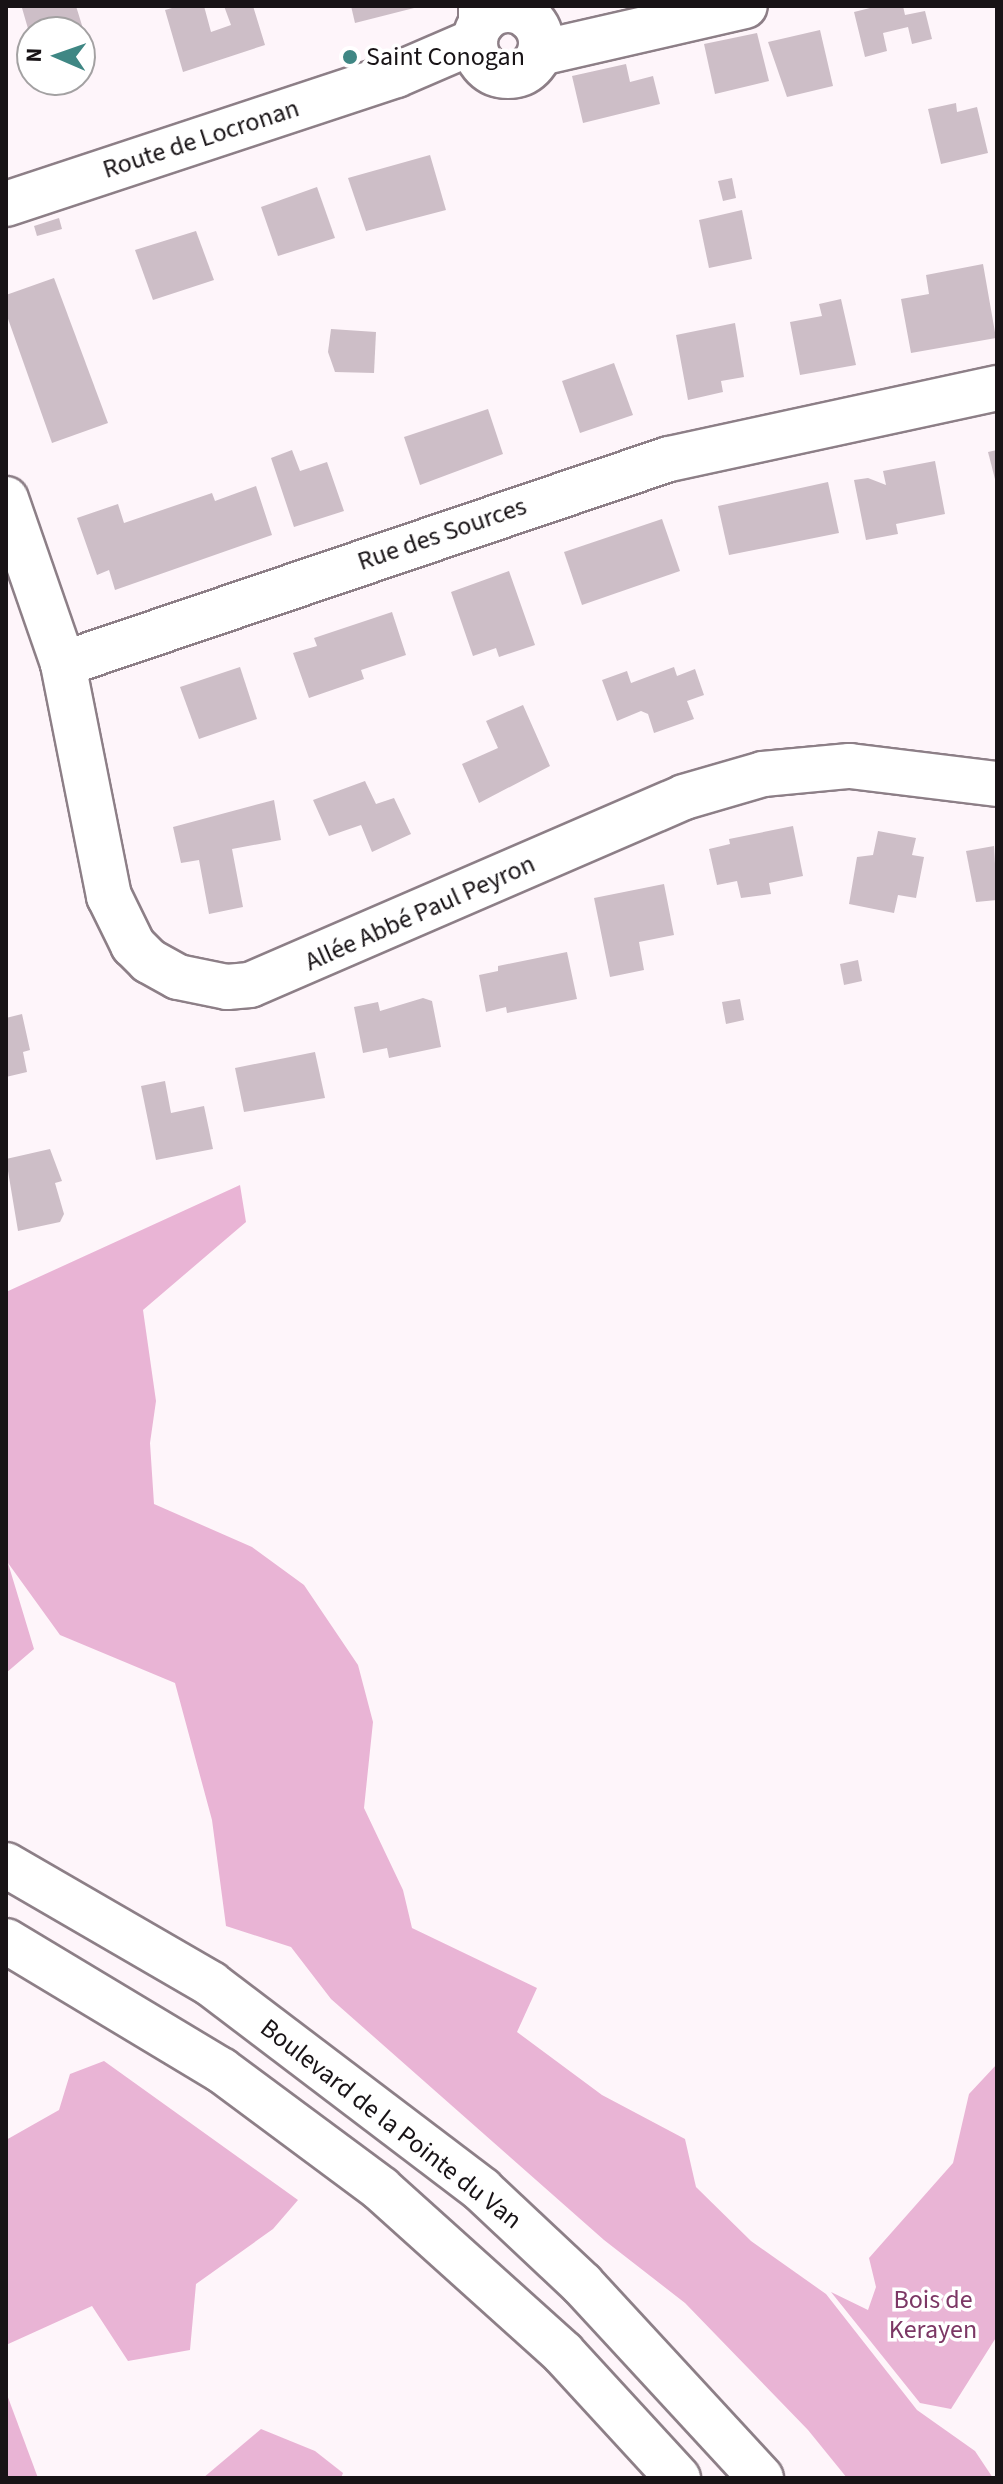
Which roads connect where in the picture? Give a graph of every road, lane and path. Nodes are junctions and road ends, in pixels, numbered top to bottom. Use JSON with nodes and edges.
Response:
{"nodes":[{"id":1,"x":631,"y":6,"type":"edge"},
{"id":2,"x":745,"y":6,"type":"edge"},
{"id":3,"x":533,"y":26,"type":"edge"},
{"id":4,"x":481,"y":35,"type":"edge"},
{"id":5,"x":6,"y":204,"type":"edge"},
{"id":6,"x":997,"y":388,"type":"edge"},
{"id":7,"x":6,"y":499,"type":"edge"},
{"id":8,"x":63,"y":664,"type":"junction"},
{"id":9,"x":997,"y":784,"type":"edge"},
{"id":10,"x":6,"y":1865,"type":"edge"},
{"id":11,"x":6,"y":1941,"type":"edge"},
{"id":12,"x":678,"y":2478,"type":"edge"},
{"id":13,"x":761,"y":2478,"type":"edge"}],
"edges":[{"from":1,"to":3,"type":"main road"},
{"from":2,"to":3,"type":"main road"},
{"from":3,"to":4,"type":"main road"},
{"from":3,"to":4,"type":"main road"},
{"from":4,"to":5,"type":"main road","name":"Route de Locronan"},
{"from":6,"to":8,"type":"main road","name":"Rue des Sources"},
{"from":7,"to":8,"type":"main road"},
{"from":8,"to":9,"type":"main road","name":"Allée Abbé Paul Peyron"},
{"from":10,"to":13,"type":"main road","name":"Boulevard de la Pointe du Van"},
{"from":11,"to":12,"type":"main road"}]}
